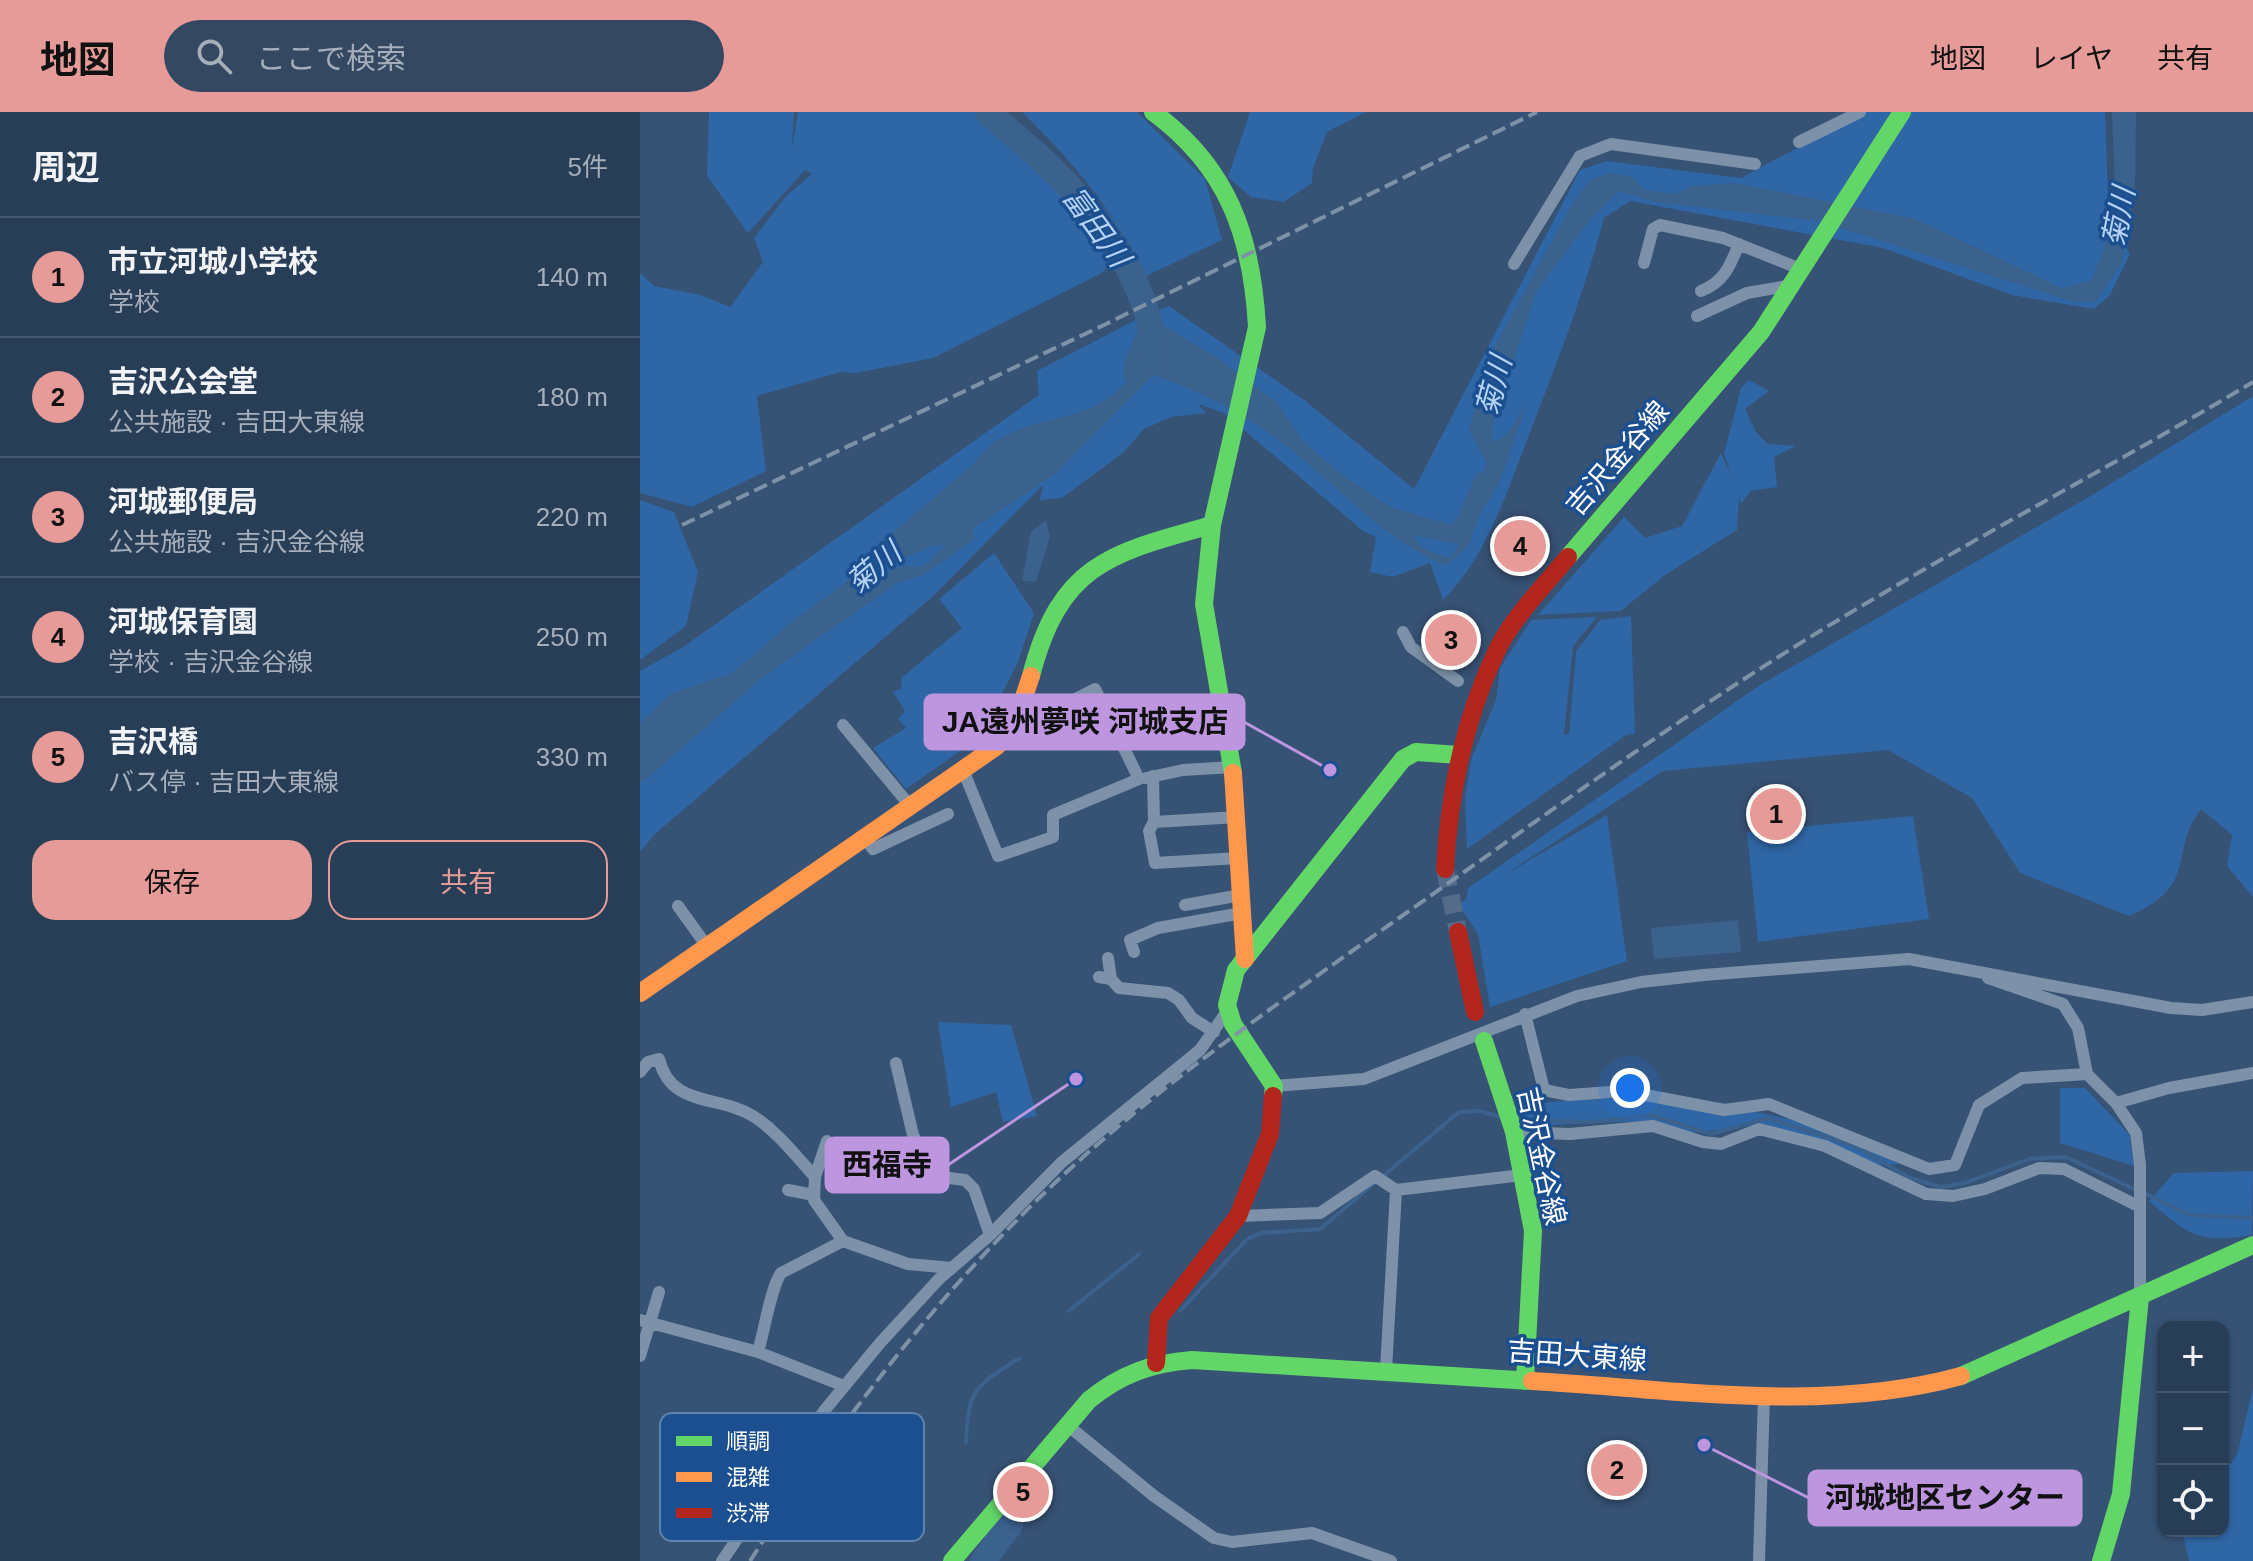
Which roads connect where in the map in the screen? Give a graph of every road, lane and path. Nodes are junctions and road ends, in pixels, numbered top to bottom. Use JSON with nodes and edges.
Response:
{"nodes":[{"id":1,"x":1153,"y":112,"type":"edge"},
{"id":2,"x":1860,"y":112,"type":"edge"},
{"id":3,"x":1902,"y":112,"type":"edge"},
{"id":4,"x":1799,"y":142,"type":"dead end"},
{"id":5,"x":1755,"y":164,"type":"dead end"},
{"id":6,"x":1739,"y":244,"type":"junction"},
{"id":7,"x":1644,"y":263,"type":"dead end"},
{"id":8,"x":1514,"y":264,"type":"dead end"},
{"id":9,"x":1801,"y":272,"type":"junction"},
{"id":10,"x":1701,"y":291,"type":"dead end"},
{"id":11,"x":1697,"y":316,"type":"dead end"},
{"id":12,"x":1212,"y":525,"type":"junction"},
{"id":13,"x":1403,"y":632,"type":"dead end"},
{"id":14,"x":1458,"y":681,"type":"dead end"},
{"id":15,"x":843,"y":725,"type":"dead end"},
{"id":16,"x":1009,"y":733,"type":"junction"},
{"id":17,"x":1459,"y":755,"type":"junction"},
{"id":18,"x":1233,"y":767,"type":"junction"},
{"id":19,"x":963,"y":770,"type":"junction"},
{"id":20,"x":1153,"y":776,"type":"junction"},
{"id":21,"x":1139,"y":779,"type":"junction"},
{"id":22,"x":911,"y":807,"type":"junction"},
{"id":23,"x":948,"y":814,"type":"dead end"},
{"id":24,"x":1238,"y":817,"type":"junction"},
{"id":25,"x":1154,"y":822,"type":"junction"},
{"id":26,"x":866,"y":839,"type":"junction"},
{"id":27,"x":1239,"y":858,"type":"junction"},
{"id":28,"x":1445,"y":869,"type":"tunnel mouth"},
{"id":29,"x":1242,"y":904,"type":"junction"},
{"id":30,"x":1185,"y":905,"type":"dead end"},
{"id":31,"x":678,"y":906,"type":"dead end"},
{"id":32,"x":1458,"y":932,"type":"tunnel mouth"},
{"id":33,"x":706,"y":945,"type":"junction"},
{"id":34,"x":1134,"y":952,"type":"dead end"},
{"id":35,"x":1108,"y":958,"type":"dead end"},
{"id":36,"x":1245,"y":959,"type":"junction"},
{"id":37,"x":1975,"y":969,"type":"junction"},
{"id":38,"x":640,"y":993,"type":"edge"},
{"id":39,"x":2253,"y":1002,"type":"edge"},
{"id":40,"x":1228,"y":1010,"type":"junction"},
{"id":41,"x":1475,"y":1012,"type":"dead end"},
{"id":42,"x":1525,"y":1014,"type":"junction"},
{"id":43,"x":1214,"y":1032,"type":"junction"},
{"id":44,"x":1484,"y":1041,"type":"dead end"},
{"id":45,"x":896,"y":1063,"type":"dead end"},
{"id":46,"x":640,"y":1072,"type":"edge"},
{"id":47,"x":2253,"y":1073,"type":"edge"},
{"id":48,"x":2087,"y":1074,"type":"junction"},
{"id":49,"x":1274,"y":1086,"type":"junction"},
{"id":50,"x":2116,"y":1103,"type":"junction"},
{"id":51,"x":1514,"y":1132,"type":"junction"},
{"id":52,"x":827,"y":1141,"type":"dead end"},
{"id":53,"x":1522,"y":1175,"type":"junction"},
{"id":54,"x":815,"y":1177,"type":"junction"},
{"id":55,"x":1392,"y":1187,"type":"junction"},
{"id":56,"x":788,"y":1190,"type":"dead end"},
{"id":57,"x":814,"y":1195,"type":"junction"},
{"id":58,"x":2140,"y":1204,"type":"junction"},
{"id":59,"x":1238,"y":1216,"type":"junction"},
{"id":60,"x":990,"y":1235,"type":"junction"},
{"id":61,"x":843,"y":1241,"type":"junction"},
{"id":62,"x":2253,"y":1245,"type":"edge"},
{"id":63,"x":952,"y":1268,"type":"junction"},
{"id":64,"x":659,"y":1292,"type":"dead end"},
{"id":65,"x":2140,"y":1297,"type":"junction"},
{"id":66,"x":644,"y":1321,"type":"edge"},
{"id":67,"x":758,"y":1352,"type":"junction"},
{"id":68,"x":640,"y":1356,"type":"edge"},
{"id":69,"x":1156,"y":1363,"type":"junction"},
{"id":70,"x":1386,"y":1370,"type":"junction"},
{"id":71,"x":1525,"y":1381,"type":"junction"},
{"id":72,"x":844,"y":1386,"type":"junction"},
{"id":73,"x":1764,"y":1395,"type":"junction"},
{"id":74,"x":824,"y":1413,"type":"edge"},
{"id":75,"x":1066,"y":1424,"type":"junction"},
{"id":76,"x":734,"y":1541,"type":"edge"},
{"id":77,"x":722,"y":1561,"type":"edge"},
{"id":78,"x":952,"y":1561,"type":"edge"},
{"id":79,"x":1391,"y":1561,"type":"edge"},
{"id":80,"x":1759,"y":1561,"type":"edge"},
{"id":81,"x":2101,"y":1561,"type":"edge"}],
"edges":[{"from":1,"to":12,"type":"main road"},
{"from":2,"to":4,"type":"street"},
{"from":3,"to":9,"type":"main road","name":"吉沢金谷線"},
{"from":5,"to":8,"type":"street"},
{"from":6,"to":7,"type":"street"},
{"from":6,"to":9,"type":"street"},
{"from":6,"to":10,"type":"street"},
{"from":9,"to":11,"type":"street"},
{"from":9,"to":17,"type":"main road","name":"吉沢金谷線"},
{"from":12,"to":16,"type":"main road"},
{"from":12,"to":18,"type":"main road"},
{"from":13,"to":14,"type":"street"},
{"from":15,"to":22,"type":"street"},
{"from":16,"to":19,"type":"main road"},
{"from":16,"to":21,"type":"street"},
{"from":17,"to":28,"type":"main road","name":"吉沢金谷線"},
{"from":17,"to":36,"type":"main road"},
{"from":18,"to":20,"type":"street"},
{"from":18,"to":24,"type":"main road"},
{"from":19,"to":21,"type":"street"},
{"from":19,"to":22,"type":"main road"},
{"from":20,"to":21,"type":"street"},
{"from":20,"to":25,"type":"street"},
{"from":22,"to":26,"type":"main road"},
{"from":23,"to":26,"type":"street"},
{"from":24,"to":25,"type":"street"},
{"from":24,"to":27,"type":"main road"},
{"from":25,"to":27,"type":"street"},
{"from":26,"to":33,"type":"main road"},
{"from":27,"to":29,"type":"main road"},
{"from":29,"to":30,"type":"street"},
{"from":29,"to":34,"type":"street"},
{"from":29,"to":36,"type":"main road"},
{"from":31,"to":33,"type":"street"},
{"from":32,"to":41,"type":"main road"},
{"from":33,"to":38,"type":"main road"},
{"from":35,"to":43,"type":"street"},
{"from":36,"to":40,"type":"main road"},
{"from":37,"to":39,"type":"street"},
{"from":37,"to":42,"type":"street"},
{"from":37,"to":48,"type":"street"},
{"from":40,"to":43,"type":"street"},
{"from":40,"to":49,"type":"main road"},
{"from":42,"to":48,"type":"street"},
{"from":42,"to":49,"type":"street"},
{"from":43,"to":60,"type":"street"},
{"from":44,"to":51,"type":"main road","name":"吉沢金谷線"},
{"from":45,"to":60,"type":"street"},
{"from":46,"to":54,"type":"street"},
{"from":47,"to":50,"type":"street"},
{"from":48,"to":50,"type":"street"},
{"from":49,"to":59,"type":"main road"},
{"from":50,"to":58,"type":"street"},
{"from":51,"to":53,"type":"main road","name":"吉沢金谷線"},
{"from":51,"to":58,"type":"street"},
{"from":52,"to":54,"type":"street"},
{"from":53,"to":55,"type":"street"},
{"from":53,"to":71,"type":"main road","name":"吉沢金谷線"},
{"from":54,"to":57,"type":"street"},
{"from":55,"to":59,"type":"street"},
{"from":55,"to":70,"type":"street"},
{"from":56,"to":57,"type":"street"},
{"from":57,"to":61,"type":"street"},
{"from":58,"to":65,"type":"street"},
{"from":59,"to":69,"type":"main road"},
{"from":60,"to":63,"type":"street"},
{"from":61,"to":63,"type":"street"},
{"from":61,"to":67,"type":"street"},
{"from":62,"to":65,"type":"main road","name":"吉田大東線"},
{"from":63,"to":72,"type":"street"},
{"from":64,"to":66,"type":"street"},
{"from":65,"to":73,"type":"main road","name":"吉田大東線"},
{"from":65,"to":81,"type":"main road"},
{"from":66,"to":67,"type":"street"},
{"from":66,"to":68,"type":"street"},
{"from":67,"to":72,"type":"street"},
{"from":69,"to":70,"type":"main road","name":"吉田大東線"},
{"from":69,"to":75,"type":"main road","name":"吉田大東線"},
{"from":70,"to":71,"type":"main road","name":"吉田大東線"},
{"from":71,"to":73,"type":"main road","name":"吉田大東線"},
{"from":72,"to":74,"type":"street"},
{"from":73,"to":80,"type":"street"},
{"from":75,"to":78,"type":"main road","name":"吉田大東線"},
{"from":75,"to":79,"type":"street"},
{"from":76,"to":77,"type":"street"}]}
